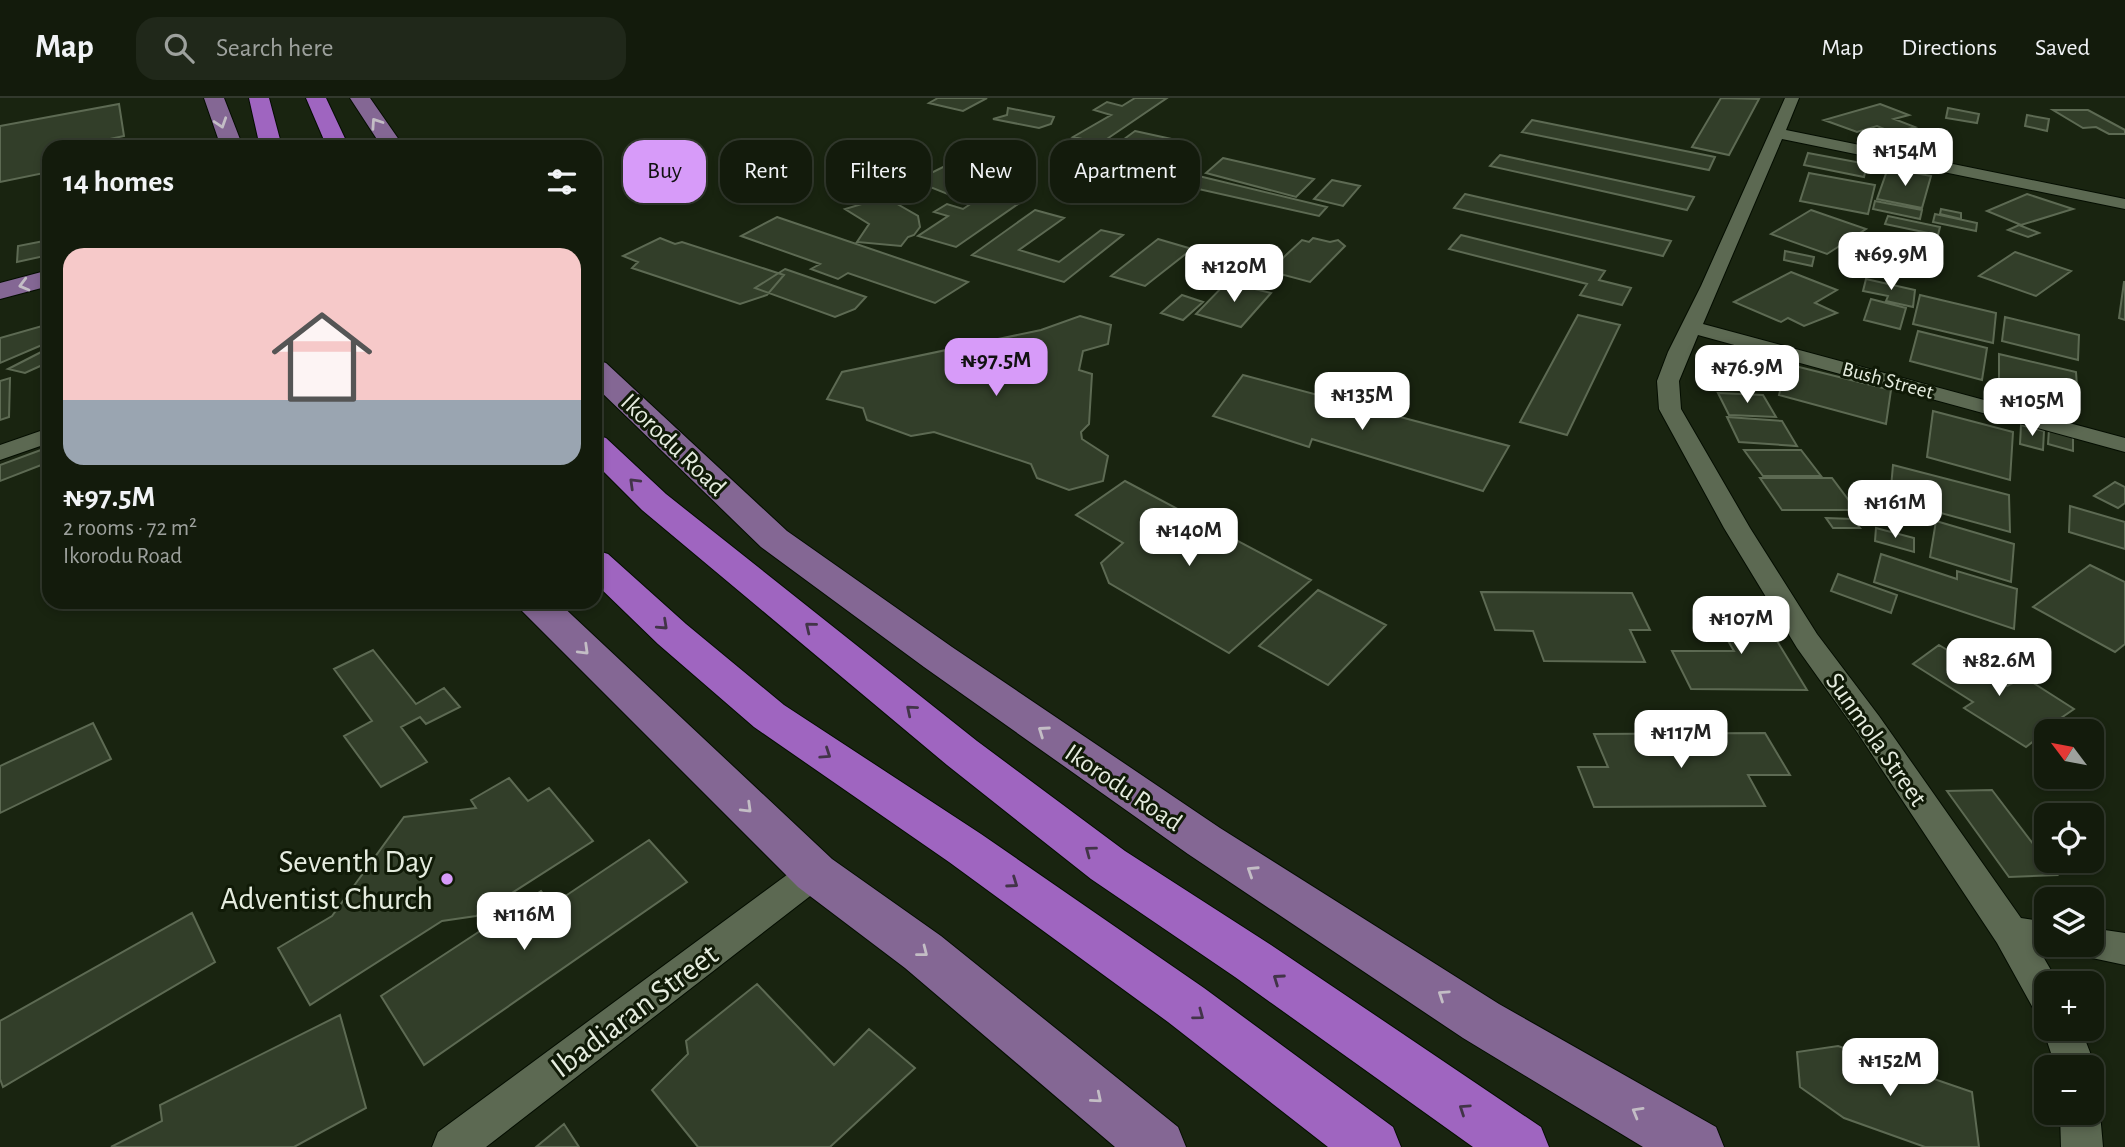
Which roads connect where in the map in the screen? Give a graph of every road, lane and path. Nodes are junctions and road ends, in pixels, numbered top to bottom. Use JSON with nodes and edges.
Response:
{"nodes":[{"id":1,"x":214,"y":98,"type":"edge"},
{"id":2,"x":260,"y":98,"type":"edge"},
{"id":3,"x":316,"y":98,"type":"edge"},
{"id":4,"x":360,"y":98,"type":"edge"},
{"id":5,"x":1792,"y":98,"type":"edge"},
{"id":6,"x":1776,"y":133,"type":"junction"},
{"id":7,"x":228,"y":140,"type":"edge"},
{"id":8,"x":269,"y":140,"type":"edge"},
{"id":9,"x":335,"y":140,"type":"edge"},
{"id":10,"x":388,"y":140,"type":"edge"},
{"id":11,"x":2125,"y":204,"type":"edge"},
{"id":12,"x":42,"y":280,"type":"edge"},
{"id":13,"x":0,"y":291,"type":"edge"},
{"id":14,"x":42,"y":301,"type":"edge"},
{"id":15,"x":0,"y":311,"type":"edge"},
{"id":16,"x":1691,"y":327,"type":"junction"},
{"id":17,"x":602,"y":376,"type":"edge"},
{"id":18,"x":42,"y":438,"type":"edge"},
{"id":19,"x":2125,"y":445,"type":"edge"},
{"id":20,"x":602,"y":452,"type":"edge"},
{"id":21,"x":0,"y":453,"type":"edge"},
{"id":22,"x":602,"y":569,"type":"edge"},
{"id":23,"x":542,"y":609,"type":"edge"},
{"id":24,"x":815,"y":873,"type":"junction"},
{"id":25,"x":2010,"y":932,"type":"junction"},
{"id":26,"x":2034,"y":936,"type":"edge"},
{"id":27,"x":2104,"y":946,"type":"edge"},
{"id":28,"x":2125,"y":950,"type":"edge"},
{"id":29,"x":2034,"y":975,"type":"edge"},
{"id":30,"x":2081,"y":1125,"type":"edge"},
{"id":31,"x":453,"y":1147,"type":"edge"},
{"id":32,"x":1158,"y":1147,"type":"edge"},
{"id":33,"x":1373,"y":1147,"type":"edge"},
{"id":34,"x":1521,"y":1147,"type":"edge"},
{"id":35,"x":1696,"y":1147,"type":"edge"},
{"id":36,"x":2082,"y":1147,"type":"edge"}],
"edges":[{"from":1,"to":7,"type":"main road","one_way":true},
{"from":2,"to":8,"type":"highway"},
{"from":3,"to":9,"type":"highway"},
{"from":10,"to":4,"type":"main road","one_way":true},
{"from":5,"to":6,"type":"street","name":"Sunmola Street"},
{"from":6,"to":11,"type":"street"},
{"from":6,"to":16,"type":"street","name":"Sunmola Street"},
{"from":12,"to":13,"type":"main road","one_way":true},
{"from":14,"to":15,"type":"main road"},
{"from":16,"to":19,"type":"street","name":"Bush Street"},
{"from":16,"to":25,"type":"street","name":"Sunmola Street"},
{"from":35,"to":17,"type":"main road","name":"Ikorodu Road","one_way":true},
{"from":18,"to":21,"type":"street"},
{"from":34,"to":20,"type":"highway","name":"Ikorodu Road","one_way":true},
{"from":22,"to":33,"type":"highway","one_way":true},
{"from":23,"to":24,"type":"main road","one_way":true},
{"from":24,"to":31,"type":"street","name":"Ibadiaran Street"},
{"from":24,"to":32,"type":"main road","one_way":true},
{"from":25,"to":26,"type":"street"},
{"from":25,"to":29,"type":"street","name":"Sunmola Street"},
{"from":27,"to":28,"type":"street"},
{"from":30,"to":36,"type":"street"}]}
